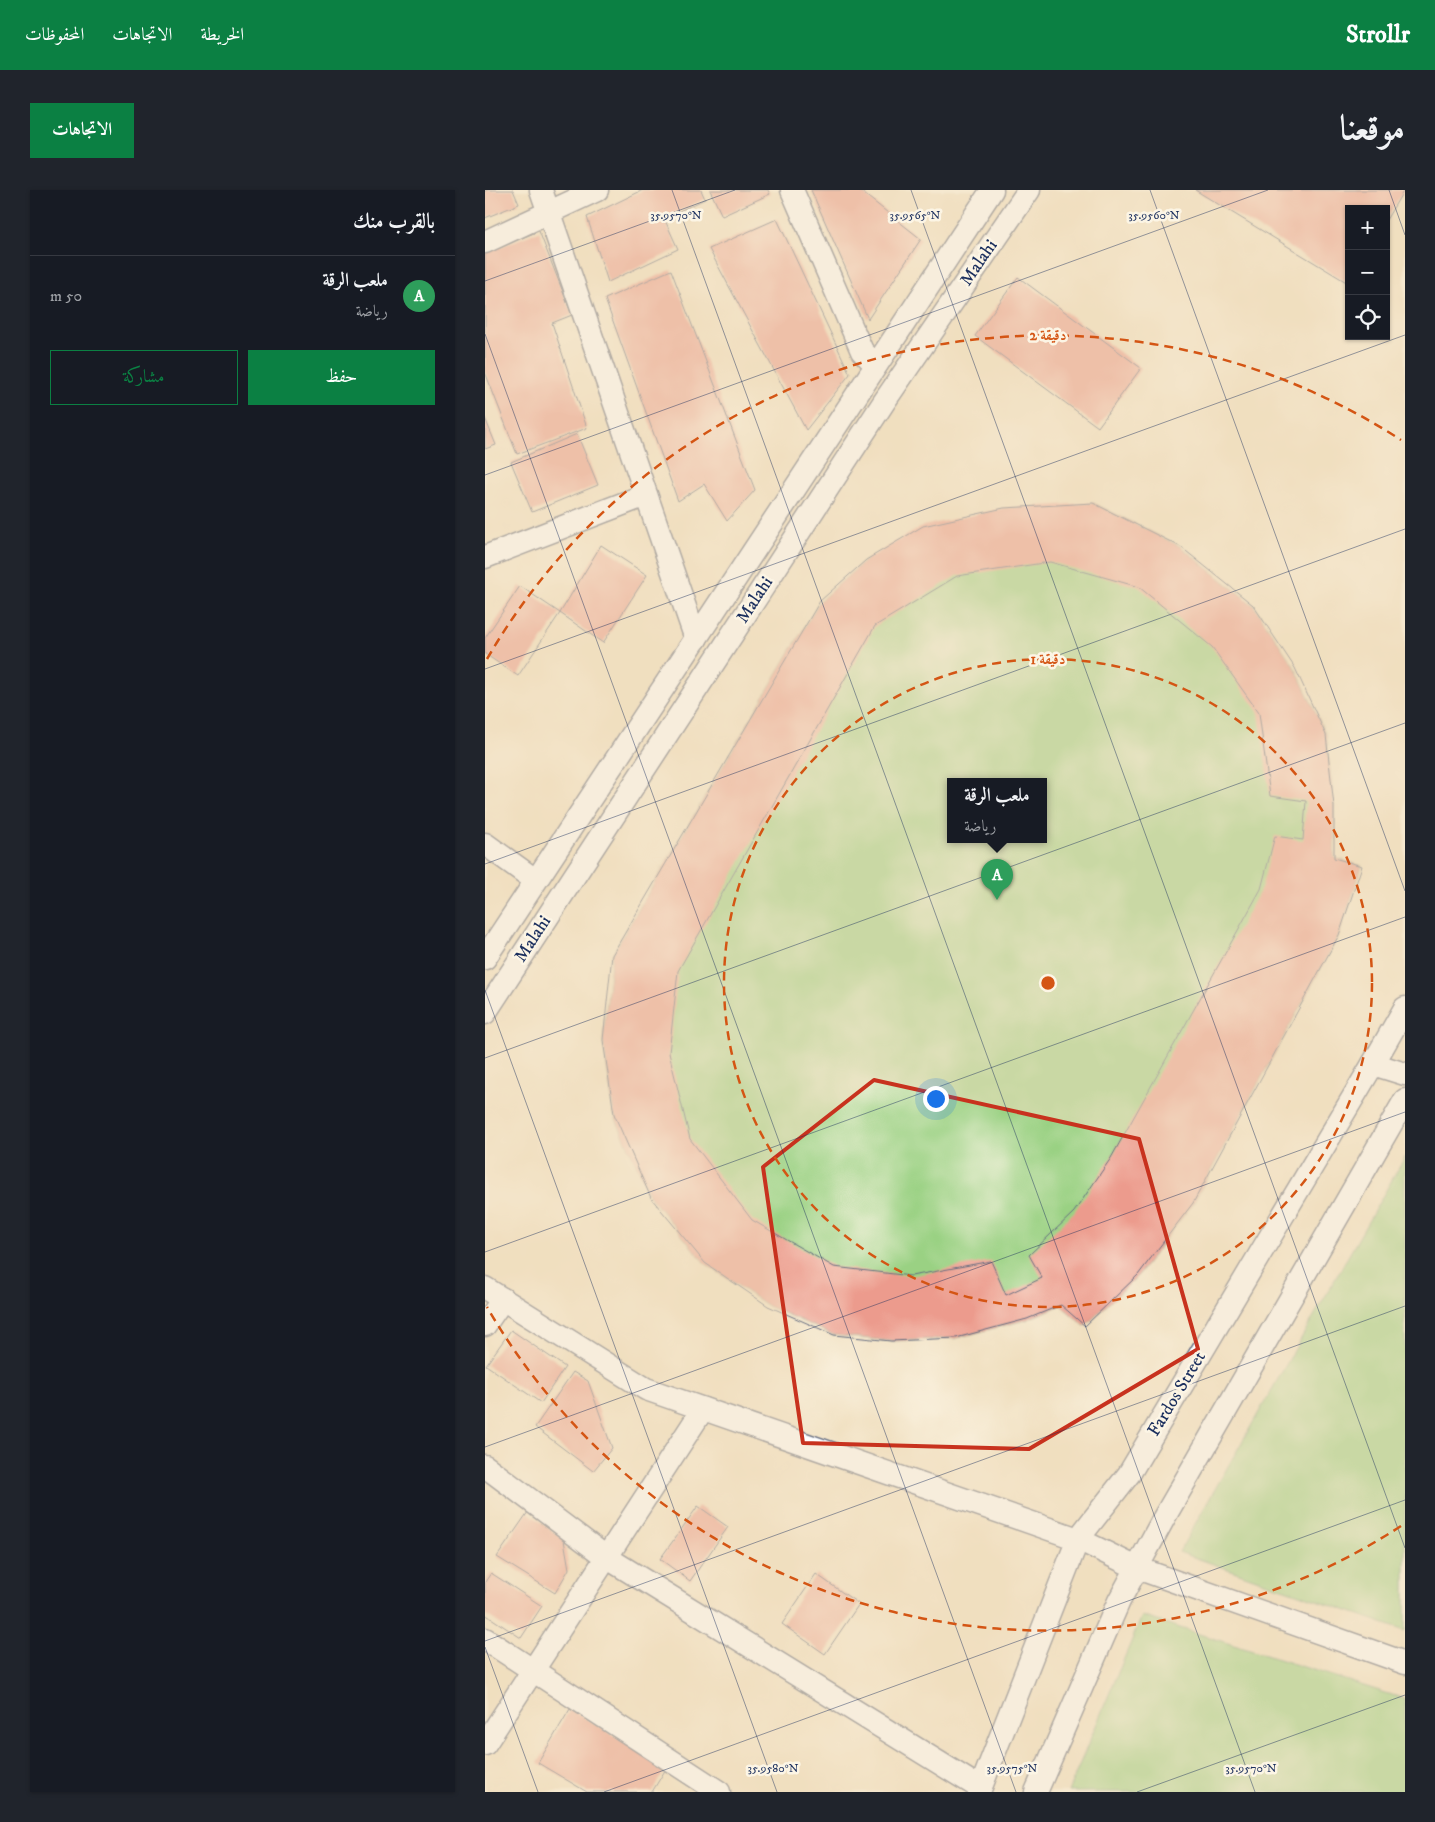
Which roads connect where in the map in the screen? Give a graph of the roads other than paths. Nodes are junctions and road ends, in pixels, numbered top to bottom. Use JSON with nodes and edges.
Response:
{"nodes":[{"id":1,"x":541,"y":190,"type":"edge"},
{"id":2,"x":597,"y":190,"type":"edge"},
{"id":3,"x":792,"y":190,"type":"edge"},
{"id":4,"x":991,"y":190,"type":"edge"},
{"id":5,"x":1029,"y":190,"type":"edge"},
{"id":6,"x":549,"y":213,"type":"junction"},
{"id":7,"x":485,"y":242,"type":"edge"},
{"id":8,"x":875,"y":365,"type":"junction"},
{"id":9,"x":645,"y":495,"type":"junction"},
{"id":10,"x":485,"y":557,"type":"edge"},
{"id":11,"x":697,"y":639,"type":"junction"},
{"id":12,"x":485,"y":844,"type":"edge"},
{"id":13,"x":535,"y":880,"type":"junction"},
{"id":14,"x":485,"y":958,"type":"edge"},
{"id":15,"x":1405,"y":1008,"type":"edge"},
{"id":16,"x":485,"y":1013,"type":"edge"},
{"id":17,"x":1373,"y":1064,"type":"junction"},
{"id":18,"x":1405,"y":1074,"type":"edge"},
{"id":19,"x":1405,"y":1100,"type":"edge"},
{"id":20,"x":494,"y":1293,"type":"edge"},
{"id":21,"x":485,"y":1325,"type":"edge"},
{"id":22,"x":703,"y":1409,"type":"junction"},
{"id":23,"x":485,"y":1466,"type":"edge"},
{"id":24,"x":1078,"y":1539,"type":"junction"},
{"id":25,"x":606,"y":1558,"type":"junction"},
{"id":26,"x":1137,"y":1568,"type":"junction"},
{"id":27,"x":485,"y":1638,"type":"edge"},
{"id":28,"x":1405,"y":1663,"type":"edge"},
{"id":29,"x":533,"y":1669,"type":"junction"},
{"id":30,"x":485,"y":1744,"type":"edge"},
{"id":31,"x":979,"y":1790,"type":"edge"},
{"id":32,"x":719,"y":1792,"type":"edge"},
{"id":33,"x":1035,"y":1792,"type":"edge"}],
"edges":[{"from":1,"to":6,"type":"street"},
{"from":2,"to":6,"type":"street"},
{"from":3,"to":8,"type":"street"},
{"from":4,"to":8,"type":"street","name":"Malahi"},
{"from":5,"to":16,"type":"street","name":"Malahi"},
{"from":6,"to":7,"type":"street"},
{"from":6,"to":9,"type":"street"},
{"from":8,"to":11,"type":"street","name":"Malahi"},
{"from":9,"to":10,"type":"street"},
{"from":9,"to":11,"type":"street"},
{"from":11,"to":13,"type":"street","name":"Malahi"},
{"from":12,"to":13,"type":"street"},
{"from":13,"to":14,"type":"street","name":"Malahi"},
{"from":15,"to":17,"type":"street","name":"Fardos Street"},
{"from":17,"to":18,"type":"street"},
{"from":17,"to":24,"type":"street","name":"Fardos Street"},
{"from":19,"to":26,"type":"street"},
{"from":20,"to":21,"type":"street"},
{"from":20,"to":22,"type":"street"},
{"from":22,"to":24,"type":"street"},
{"from":22,"to":25,"type":"street"},
{"from":23,"to":25,"type":"street"},
{"from":24,"to":26,"type":"street"},
{"from":24,"to":31,"type":"street","name":"Fardos Street"},
{"from":25,"to":29,"type":"street"},
{"from":25,"to":31,"type":"street"},
{"from":26,"to":28,"type":"street"},
{"from":26,"to":33,"type":"street"},
{"from":27,"to":29,"type":"street"},
{"from":29,"to":30,"type":"street"},
{"from":29,"to":32,"type":"street"}]}
